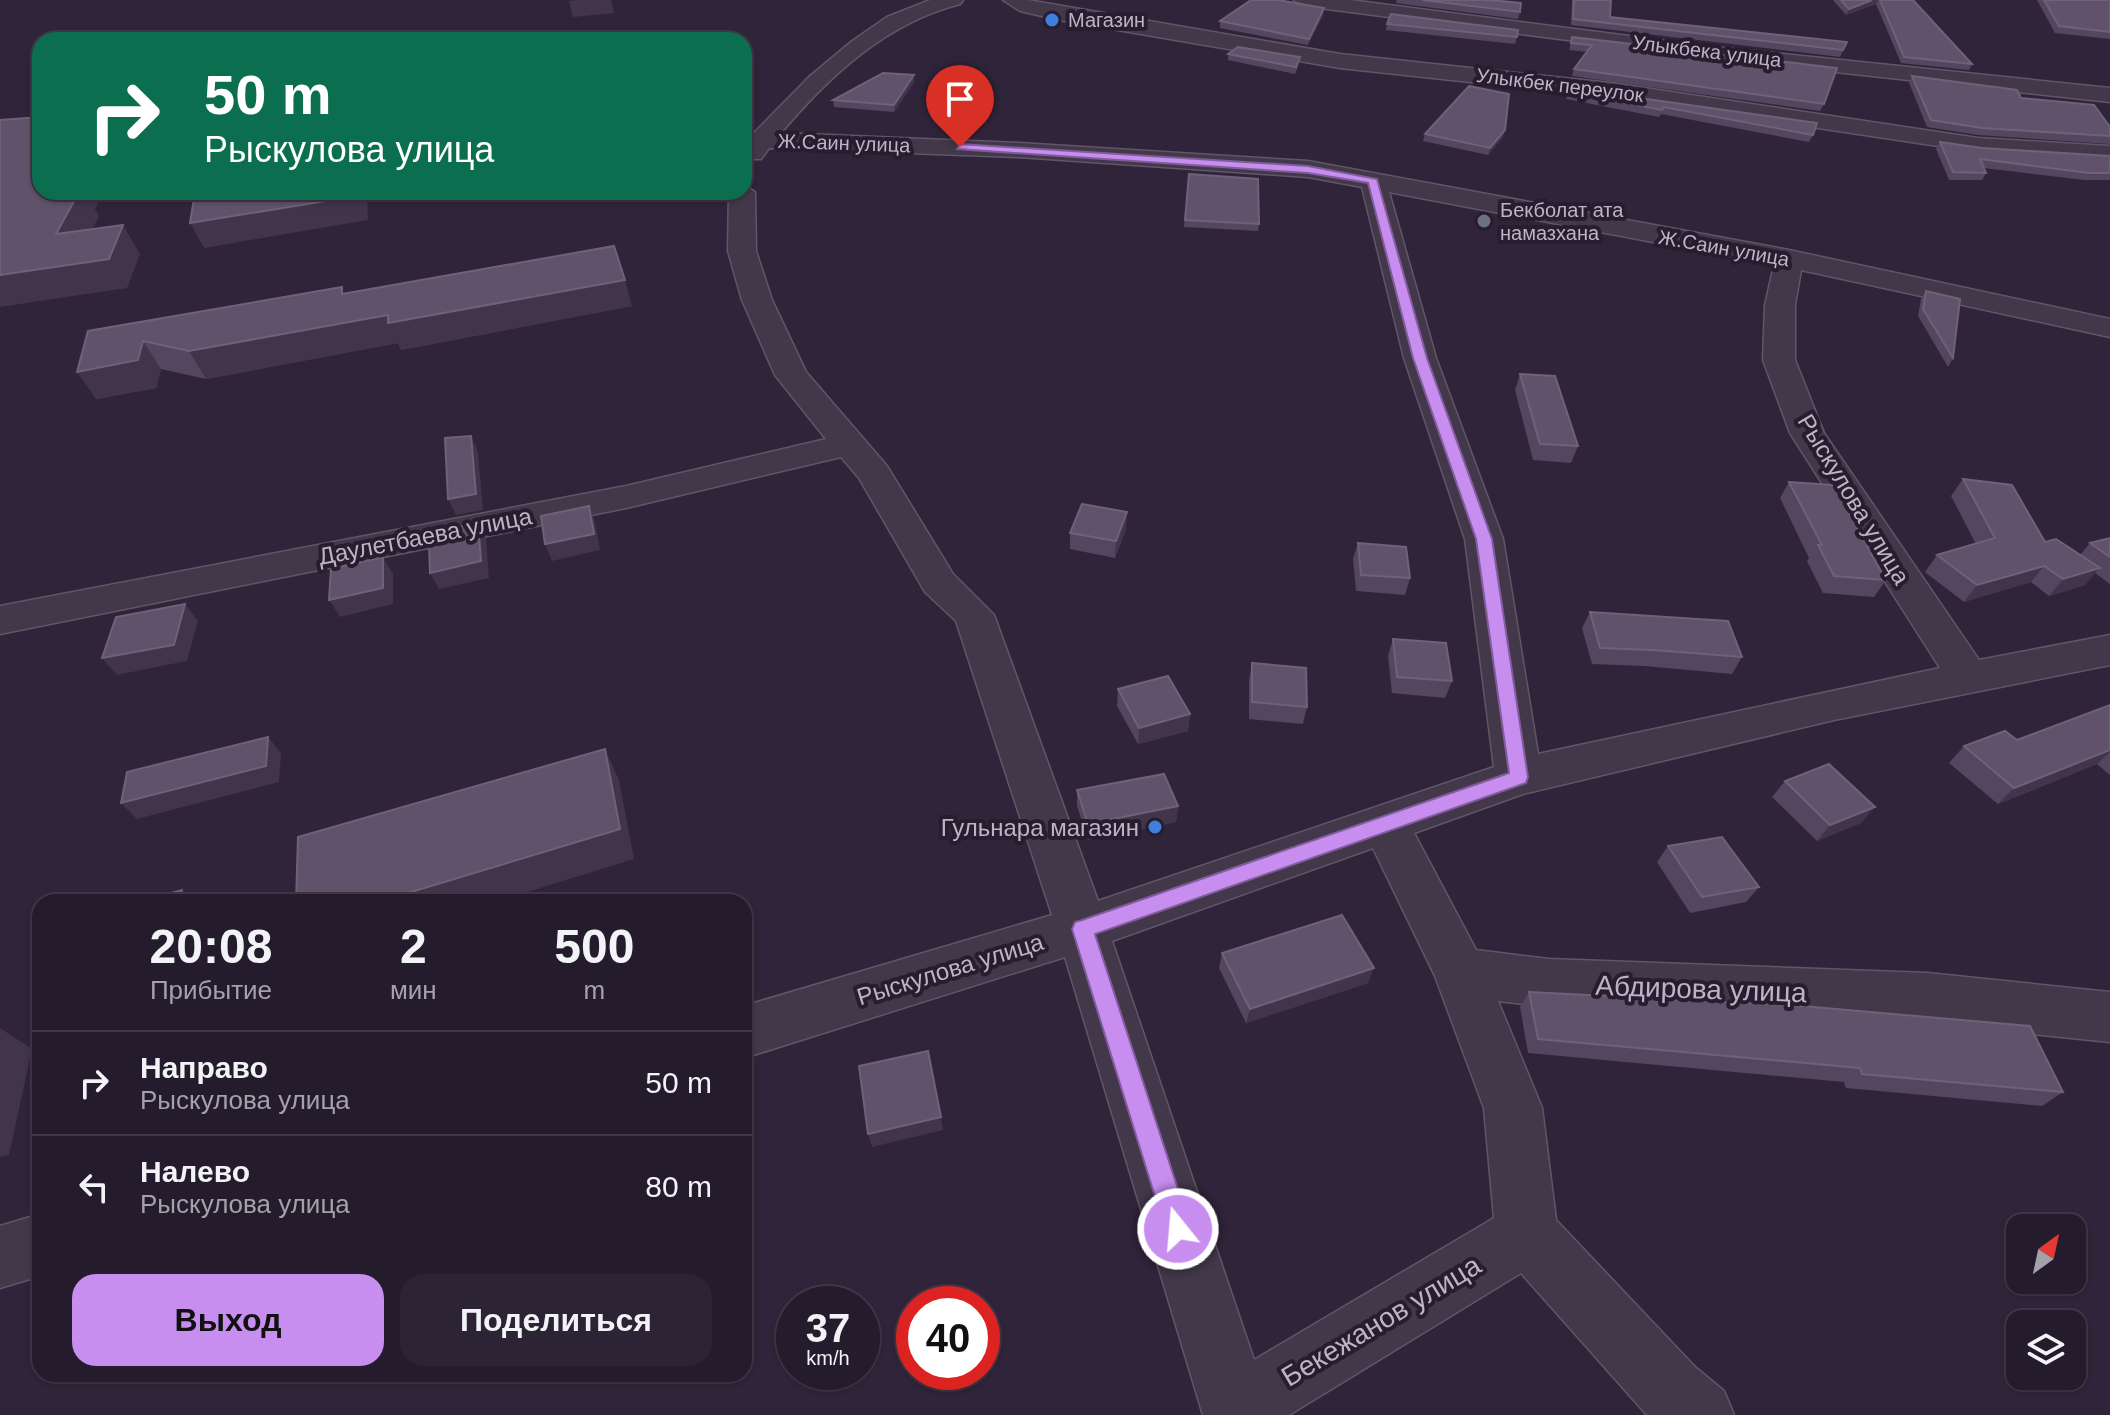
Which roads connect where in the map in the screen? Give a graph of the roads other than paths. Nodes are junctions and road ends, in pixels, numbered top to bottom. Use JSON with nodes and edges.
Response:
{"nodes":[{"id":1,"x":953,"y":0,"type":"edge"},
{"id":2,"x":1013,"y":0,"type":"edge"},
{"id":3,"x":1304,"y":0,"type":"edge"},
{"id":4,"x":2110,"y":95,"type":"edge"},
{"id":5,"x":761,"y":140,"type":"junction"},
{"id":6,"x":2110,"y":153,"type":"edge"},
{"id":7,"x":752,"y":155,"type":"edge"},
{"id":8,"x":1373,"y":181,"type":"junction"},
{"id":9,"x":742,"y":200,"type":"edge"},
{"id":10,"x":1789,"y":259,"type":"junction"},
{"id":11,"x":2110,"y":328,"type":"edge"},
{"id":12,"x":849,"y":444,"type":"junction"},
{"id":13,"x":0,"y":620,"type":"edge"},
{"id":14,"x":2110,"y":650,"type":"edge"},
{"id":15,"x":1968,"y":677,"type":"junction"},
{"id":16,"x":1519,"y":777,"type":"junction"},
{"id":17,"x":1384,"y":822,"type":"junction"},
{"id":18,"x":1082,"y":929,"type":"junction"},
{"id":19,"x":1460,"y":972,"type":"junction"},
{"id":20,"x":2110,"y":1017,"type":"edge"},
{"id":21,"x":752,"y":1030,"type":"edge"},
{"id":22,"x":1527,"y":1234,"type":"junction"},
{"id":23,"x":32,"y":1247,"type":"edge"},
{"id":24,"x":0,"y":1257,"type":"edge"},
{"id":25,"x":1236,"y":1412,"type":"edge"},
{"id":26,"x":1700,"y":1415,"type":"edge"}],
"edges":[{"from":1,"to":5,"type":"street"},
{"from":2,"to":6,"type":"street","name":"Улыкбек переулок"},
{"from":3,"to":4,"type":"street","name":"Улыкбека улица"},
{"from":5,"to":7,"type":"street"},
{"from":5,"to":8,"type":"street","name":"Ж.Саин улица"},
{"from":8,"to":10,"type":"street","name":"Ж.Саин улица"},
{"from":8,"to":16,"type":"street"},
{"from":9,"to":12,"type":"street"},
{"from":10,"to":11,"type":"street","name":"Ж.Саин улица"},
{"from":10,"to":15,"type":"street","name":"Рыскулова улица"},
{"from":12,"to":13,"type":"street","name":"Даулетбаева улица"},
{"from":12,"to":18,"type":"street"},
{"from":14,"to":15,"type":"street","name":"Рыскулова улица"},
{"from":15,"to":16,"type":"street","name":"Рыскулова улица"},
{"from":16,"to":17,"type":"street","name":"Рыскулова улица"},
{"from":17,"to":18,"type":"street","name":"Рыскулова улица"},
{"from":17,"to":19,"type":"street"},
{"from":18,"to":21,"type":"street","name":"Рыскулова улица"},
{"from":18,"to":25,"type":"street"},
{"from":19,"to":20,"type":"street","name":"Абдирова улица"},
{"from":19,"to":22,"type":"street"},
{"from":22,"to":25,"type":"street","name":"Бекежанов улица"},
{"from":22,"to":26,"type":"street"},
{"from":23,"to":24,"type":"street"}]}
